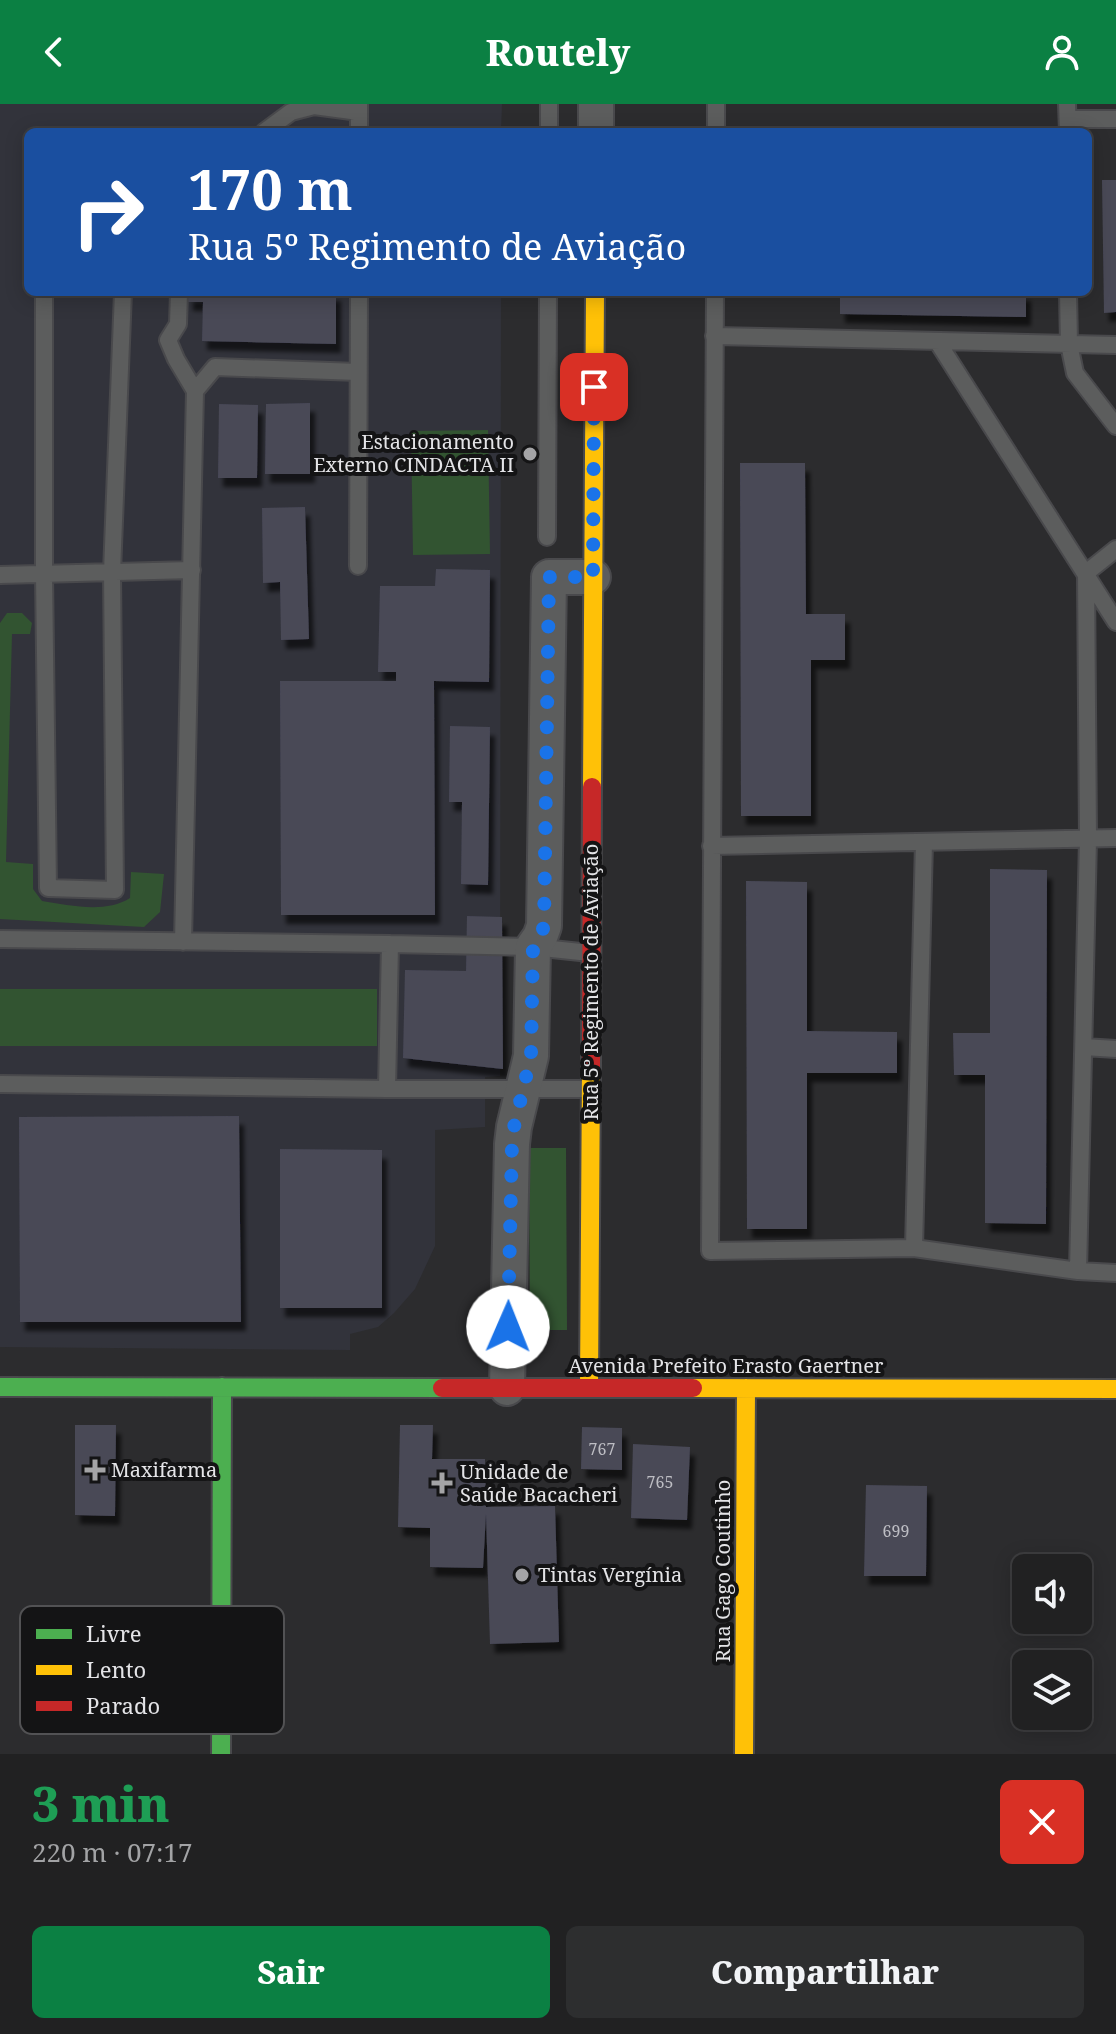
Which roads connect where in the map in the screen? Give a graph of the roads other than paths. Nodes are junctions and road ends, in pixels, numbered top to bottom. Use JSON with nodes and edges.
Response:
{"nodes":[{"id":1,"x":549,"y":104,"type":"edge"},
{"id":2,"x":596,"y":104,"type":"edge"},
{"id":3,"x":716,"y":104,"type":"edge"},
{"id":4,"x":359,"y":108,"type":"edge"},
{"id":5,"x":1068,"y":118,"type":"edge"},
{"id":6,"x":1116,"y":119,"type":"edge"},
{"id":7,"x":269,"y":128,"type":"edge"},
{"id":8,"x":549,"y":128,"type":"edge"},
{"id":9,"x":596,"y":128,"type":"edge"},
{"id":10,"x":716,"y":128,"type":"edge"},
{"id":11,"x":44,"y":296,"type":"edge"},
{"id":12,"x":123,"y":296,"type":"edge"},
{"id":13,"x":179,"y":296,"type":"edge"},
{"id":14,"x":359,"y":296,"type":"edge"},
{"id":15,"x":548,"y":296,"type":"edge"},
{"id":16,"x":595,"y":296,"type":"edge"},
{"id":17,"x":715,"y":296,"type":"edge"},
{"id":18,"x":1068,"y":296,"type":"edge"},
{"id":19,"x":714,"y":336,"type":"junction"},
{"id":20,"x":937,"y":341,"type":"junction"},
{"id":21,"x":1069,"y":344,"type":"junction"},
{"id":22,"x":1116,"y":345,"type":"edge"},
{"id":23,"x":358,"y":372,"type":"junction"},
{"id":24,"x":195,"y":391,"type":"junction"},
{"id":25,"x":1116,"y":426,"type":"edge"},
{"id":26,"x":547,"y":537,"type":"dead end"},
{"id":27,"x":1116,"y":549,"type":"edge"},
{"id":28,"x":358,"y":566,"type":"dead end"},
{"id":29,"x":192,"y":570,"type":"junction"},
{"id":30,"x":112,"y":572,"type":"junction"},
{"id":31,"x":1086,"y":573,"type":"junction"},
{"id":32,"x":44,"y":574,"type":"junction"},
{"id":33,"x":0,"y":575,"type":"edge"},
{"id":34,"x":593,"y":577,"type":"junction"},
{"id":35,"x":1116,"y":622,"type":"edge"},
{"id":36,"x":547,"y":706,"type":"junction"},
{"id":37,"x":593,"y":708,"type":"junction"},
{"id":38,"x":1116,"y":838,"type":"edge"},
{"id":39,"x":1088,"y":839,"type":"junction"},
{"id":40,"x":924,"y":842,"type":"junction"},
{"id":41,"x":711,"y":846,"type":"junction"},
{"id":42,"x":0,"y":939,"type":"edge"},
{"id":43,"x":183,"y":942,"type":"junction"},
{"id":44,"x":390,"y":944,"type":"junction"},
{"id":45,"x":533,"y":947,"type":"junction"},
{"id":46,"x":591,"y":953,"type":"junction"},
{"id":47,"x":1084,"y":1047,"type":"junction"},
{"id":48,"x":1116,"y":1049,"type":"edge"},
{"id":49,"x":0,"y":1084,"type":"edge"},
{"id":50,"x":387,"y":1089,"type":"junction"},
{"id":51,"x":591,"y":1089,"type":"junction"},
{"id":52,"x":524,"y":1090,"type":"junction"},
{"id":53,"x":914,"y":1248,"type":"junction"},
{"id":54,"x":1078,"y":1271,"type":"junction"},
{"id":55,"x":1116,"y":1273,"type":"edge"},
{"id":56,"x":0,"y":1387,"type":"edge"},
{"id":57,"x":222,"y":1387,"type":"junction"},
{"id":58,"x":507,"y":1388,"type":"junction"},
{"id":59,"x":589,"y":1388,"type":"junction"},
{"id":60,"x":746,"y":1388,"type":"junction"},
{"id":61,"x":1116,"y":1389,"type":"edge"},
{"id":62,"x":221,"y":1606,"type":"edge"},
{"id":63,"x":221,"y":1734,"type":"edge"},
{"id":64,"x":221,"y":1754,"type":"edge"},
{"id":65,"x":744,"y":1754,"type":"edge"}],
"edges":[{"from":1,"to":8,"type":"lane"},
{"from":2,"to":9,"type":"street"},
{"from":3,"to":10,"type":"lane"},
{"from":4,"to":7,"type":"lane"},
{"from":5,"to":6,"type":"lane"},
{"from":11,"to":32,"type":"lane"},
{"from":12,"to":30,"type":"lane"},
{"from":13,"to":24,"type":"lane"},
{"from":14,"to":23,"type":"lane"},
{"from":15,"to":26,"type":"lane"},
{"from":16,"to":34,"type":"street","name":"Rua 5º Regimento de Aviação"},
{"from":17,"to":19,"type":"lane"},
{"from":18,"to":21,"type":"lane"},
{"from":19,"to":20,"type":"lane"},
{"from":19,"to":41,"type":"lane"},
{"from":20,"to":21,"type":"lane"},
{"from":20,"to":31,"type":"lane"},
{"from":21,"to":22,"type":"lane"},
{"from":21,"to":25,"type":"lane"},
{"from":23,"to":24,"type":"lane"},
{"from":23,"to":28,"type":"lane"},
{"from":24,"to":29,"type":"lane"},
{"from":27,"to":31,"type":"lane"},
{"from":29,"to":30,"type":"lane"},
{"from":29,"to":43,"type":"lane"},
{"from":30,"to":32,"type":"lane"},
{"from":30,"to":32,"type":"lane"},
{"from":31,"to":35,"type":"lane"},
{"from":31,"to":39,"type":"lane"},
{"from":32,"to":33,"type":"lane"},
{"from":34,"to":36,"type":"street"},
{"from":34,"to":37,"type":"street","name":"Rua 5º Regimento de Aviação"},
{"from":36,"to":37,"type":"street"},
{"from":36,"to":45,"type":"street"},
{"from":37,"to":46,"type":"street","name":"Rua 5º Regimento de Aviação"},
{"from":38,"to":39,"type":"lane"},
{"from":39,"to":40,"type":"lane"},
{"from":39,"to":47,"type":"lane"},
{"from":40,"to":41,"type":"lane"},
{"from":40,"to":53,"type":"lane"},
{"from":41,"to":53,"type":"lane"},
{"from":42,"to":43,"type":"lane"},
{"from":43,"to":44,"type":"lane"},
{"from":44,"to":45,"type":"lane"},
{"from":44,"to":50,"type":"lane"},
{"from":45,"to":46,"type":"lane"},
{"from":45,"to":52,"type":"street"},
{"from":46,"to":51,"type":"street","name":"Rua 5º Regimento de Aviação"},
{"from":47,"to":48,"type":"lane"},
{"from":47,"to":54,"type":"lane"},
{"from":49,"to":50,"type":"lane"},
{"from":50,"to":52,"type":"lane"},
{"from":51,"to":52,"type":"lane"},
{"from":51,"to":59,"type":"street","name":"Rua 5º Regimento de Aviação"},
{"from":52,"to":58,"type":"street"},
{"from":53,"to":54,"type":"lane"},
{"from":54,"to":55,"type":"lane"},
{"from":56,"to":57,"type":"street","name":"Avenida Prefeito Erasto Gaertner"},
{"from":57,"to":58,"type":"street","name":"Avenida Prefeito Erasto Gaertner"},
{"from":57,"to":62,"type":"street"},
{"from":58,"to":59,"type":"street","name":"Avenida Prefeito Erasto Gaertner"},
{"from":59,"to":60,"type":"street","name":"Avenida Prefeito Erasto Gaertner"},
{"from":60,"to":61,"type":"street","name":"Avenida Prefeito Erasto Gaertner"},
{"from":60,"to":65,"type":"street","name":"Rua Gago Coutinho"},
{"from":63,"to":64,"type":"street"}]}
